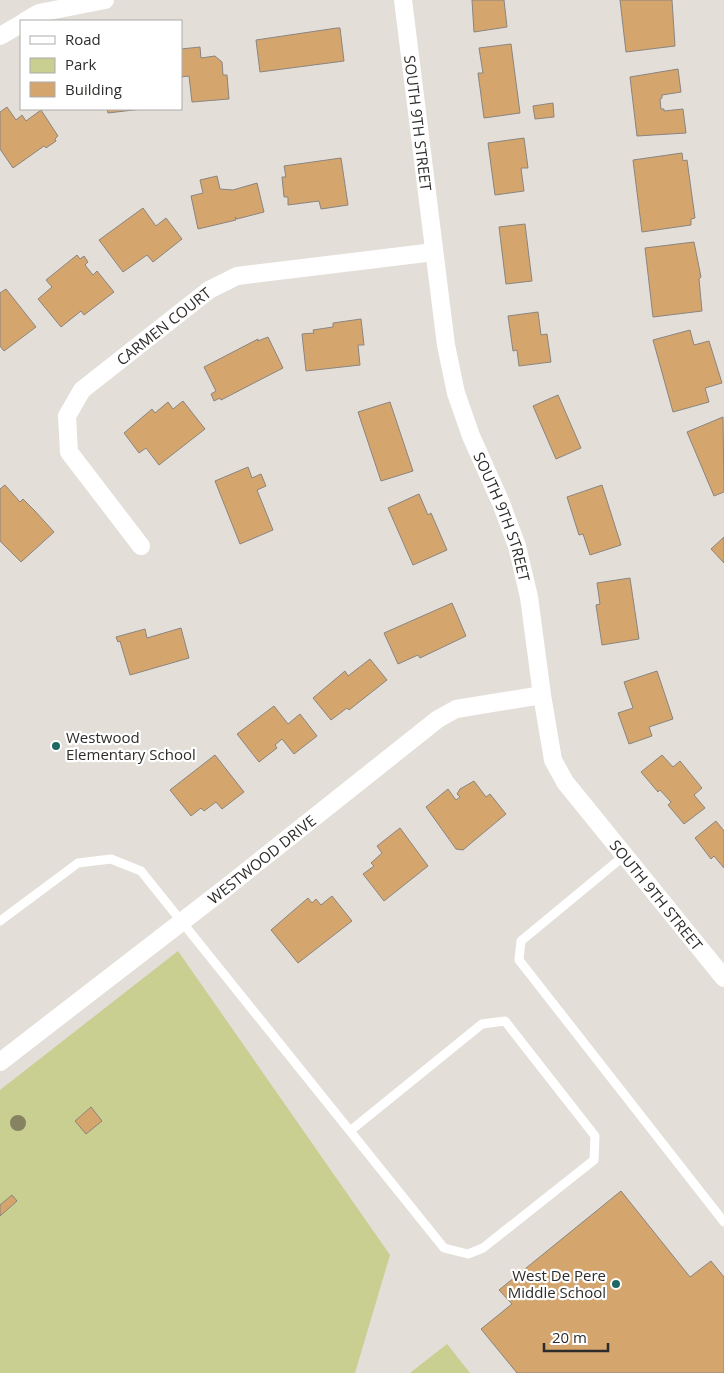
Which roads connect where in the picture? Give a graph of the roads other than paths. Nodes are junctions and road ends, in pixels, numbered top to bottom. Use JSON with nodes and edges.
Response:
{"nodes":[{"id":1,"x":105,"y":0,"type":"edge"},
{"id":2,"x":403,"y":0,"type":"edge"},
{"id":3,"x":27,"y":20,"type":"edge"},
{"id":4,"x":20,"y":25,"type":"edge"},
{"id":5,"x":0,"y":36,"type":"edge"},
{"id":6,"x":434,"y":252,"type":"junction"},
{"id":7,"x":141,"y":546,"type":"dead end"},
{"id":8,"x":542,"y":696,"type":"junction"},
{"id":9,"x":625,"y":855,"type":"junction"},
{"id":10,"x":0,"y":921,"type":"edge"},
{"id":11,"x":181,"y":921,"type":"junction"},
{"id":12,"x":724,"y":978,"type":"edge"},
{"id":13,"x":0,"y":1062,"type":"edge"},
{"id":14,"x":350,"y":1131,"type":"junction"},
{"id":15,"x":724,"y":1222,"type":"edge"}],
"edges":[{"from":1,"to":3,"type":"street"},
{"from":2,"to":6,"type":"street","name":"SOUTH 9TH STREET"},
{"from":4,"to":5,"type":"street"},
{"from":6,"to":7,"type":"street","name":"CARMEN COURT"},
{"from":6,"to":8,"type":"street","name":"SOUTH 9TH STREET"},
{"from":8,"to":9,"type":"street","name":"SOUTH 9TH STREET"},
{"from":8,"to":11,"type":"street","name":"WESTWOOD DRIVE"},
{"from":9,"to":12,"type":"street","name":"SOUTH 9TH STREET"},
{"from":9,"to":15,"type":"lane"},
{"from":10,"to":11,"type":"lane"},
{"from":11,"to":13,"type":"street","name":"WESTWOOD DRIVE"},
{"from":11,"to":14,"type":"lane"},
{"from":14,"to":14,"type":"lane"}]}
